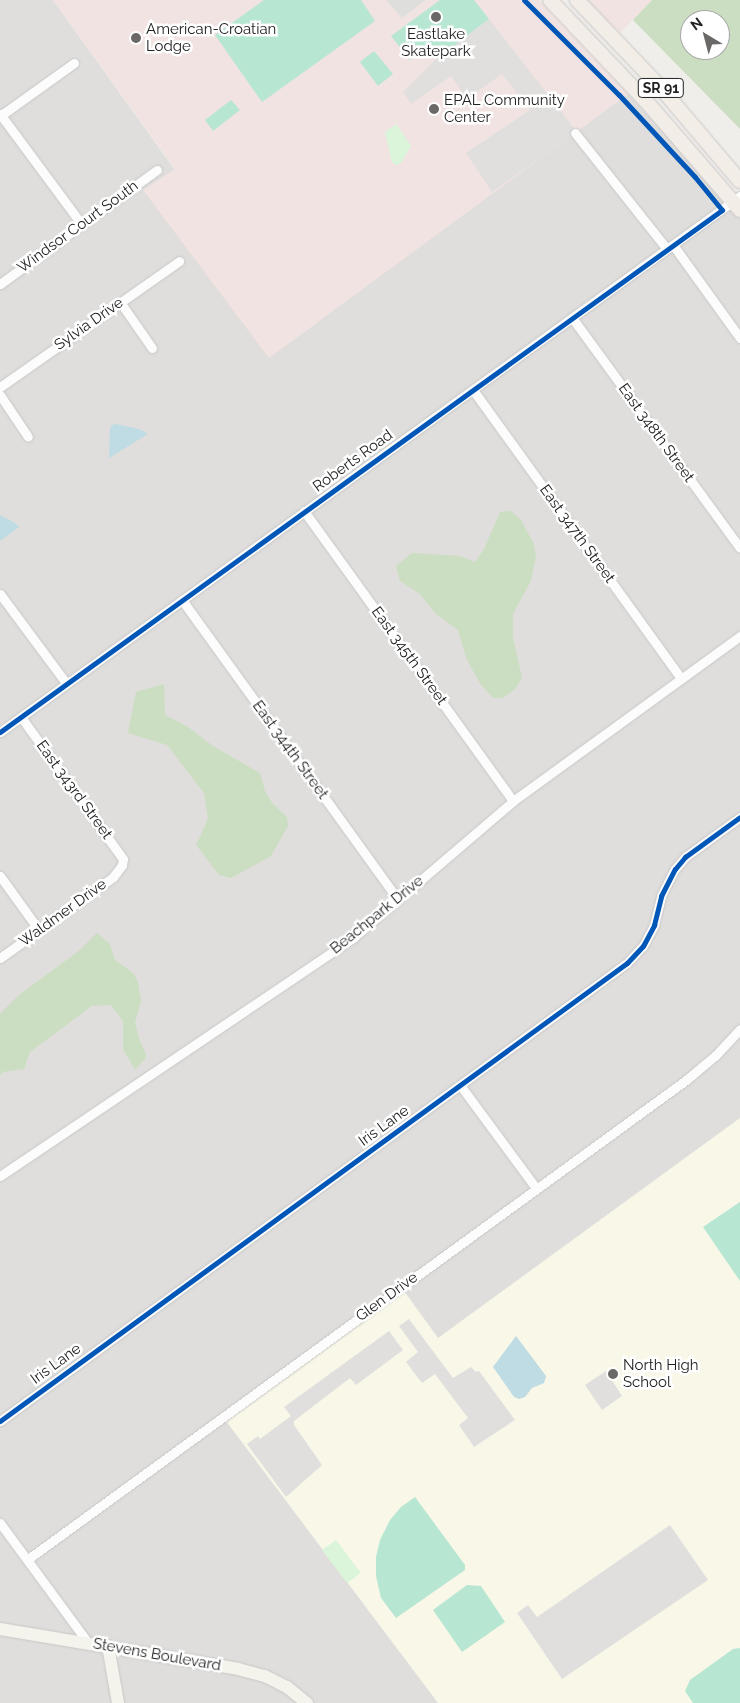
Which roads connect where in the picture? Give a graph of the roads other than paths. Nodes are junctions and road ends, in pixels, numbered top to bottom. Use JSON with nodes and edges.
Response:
{"nodes":[{"id":1,"x":550,"y":0,"type":"edge"},
{"id":2,"x":577,"y":0,"type":"edge"},
{"id":3,"x":74,"y":63,"type":"dead end"},
{"id":4,"x":0,"y":115,"type":"edge"},
{"id":5,"x":575,"y":133,"type":"dead end"},
{"id":6,"x":157,"y":170,"type":"dead end"},
{"id":7,"x":740,"y":180,"type":"edge"},
{"id":8,"x":738,"y":203,"type":"edge"},
{"id":9,"x":82,"y":225,"type":"junction"},
{"id":10,"x":670,"y":247,"type":"junction"},
{"id":11,"x":179,"y":261,"type":"dead end"},
{"id":12,"x":0,"y":284,"type":"edge"},
{"id":13,"x":120,"y":302,"type":"junction"},
{"id":14,"x":572,"y":319,"type":"junction"},
{"id":15,"x":740,"y":338,"type":"edge"},
{"id":16,"x":152,"y":348,"type":"dead end"},
{"id":17,"x":0,"y":387,"type":"edge"},
{"id":18,"x":473,"y":390,"type":"junction"},
{"id":19,"x":0,"y":395,"type":"edge"},
{"id":20,"x":28,"y":437,"type":"dead end"},
{"id":21,"x":304,"y":511,"type":"junction"},
{"id":22,"x":740,"y":548,"type":"edge"},
{"id":23,"x":0,"y":594,"type":"edge"},
{"id":24,"x":182,"y":600,"type":"junction"},
{"id":25,"x":740,"y":636,"type":"edge"},
{"id":26,"x":681,"y":678,"type":"junction"},
{"id":27,"x":66,"y":683,"type":"junction"},
{"id":28,"x":20,"y":717,"type":"junction"},
{"id":29,"x":0,"y":732,"type":"edge"},
{"id":30,"x":513,"y":801,"type":"junction"},
{"id":31,"x":740,"y":817,"type":"edge"},
{"id":32,"x":122,"y":865,"type":"joint"},
{"id":33,"x":0,"y":876,"type":"edge"},
{"id":34,"x":398,"y":899,"type":"junction"},
{"id":35,"x":39,"y":930,"type":"junction"},
{"id":36,"x":0,"y":958,"type":"edge"},
{"id":37,"x":740,"y":1029,"type":"edge"},
{"id":38,"x":460,"y":1085,"type":"junction"},
{"id":39,"x":0,"y":1176,"type":"edge"},
{"id":40,"x":536,"y":1188,"type":"junction"},
{"id":41,"x":0,"y":1420,"type":"edge"},
{"id":42,"x":0,"y":1523,"type":"edge"},
{"id":43,"x":28,"y":1558,"type":"junction"},
{"id":44,"x":0,"y":1628,"type":"edge"},
{"id":45,"x":88,"y":1643,"type":"junction"},
{"id":46,"x":108,"y":1646,"type":"junction"},
{"id":47,"x":118,"y":1703,"type":"edge"},
{"id":48,"x":307,"y":1703,"type":"edge"}],
"edges":[{"from":1,"to":8,"type":"main road","number":"SR 91"},
{"from":2,"to":7,"type":"main road","number":"SR 91"},
{"from":3,"to":4,"type":"street"},
{"from":4,"to":9,"type":"street"},
{"from":5,"to":10,"type":"street"},
{"from":6,"to":9,"type":"street","name":"Windsor Court South"},
{"from":8,"to":10,"type":"street","name":"Roberts Road"},
{"from":9,"to":12,"type":"street","name":"Windsor Court South"},
{"from":10,"to":14,"type":"street","name":"Roberts Road"},
{"from":10,"to":15,"type":"street"},
{"from":11,"to":13,"type":"street","name":"Sylvia Drive"},
{"from":13,"to":16,"type":"street"},
{"from":13,"to":17,"type":"street","name":"Sylvia Drive"},
{"from":14,"to":18,"type":"street","name":"Roberts Road"},
{"from":14,"to":22,"type":"street","name":"East 348th Street"},
{"from":18,"to":21,"type":"street","name":"Roberts Road"},
{"from":18,"to":26,"type":"street","name":"East 347th Street"},
{"from":19,"to":20,"type":"street"},
{"from":21,"to":24,"type":"street","name":"Roberts Road"},
{"from":21,"to":30,"type":"street","name":"East 345th Street"},
{"from":23,"to":27,"type":"street"},
{"from":24,"to":27,"type":"street","name":"Roberts Road"},
{"from":24,"to":34,"type":"street","name":"East 344th Street"},
{"from":25,"to":26,"type":"street","name":"Beachpark Drive"},
{"from":26,"to":30,"type":"street","name":"Beachpark Drive"},
{"from":27,"to":28,"type":"street","name":"Roberts Road"},
{"from":28,"to":29,"type":"street","name":"Roberts Road"},
{"from":28,"to":32,"type":"street","name":"East 343rd Street"},
{"from":30,"to":34,"type":"street","name":"Beachpark Drive"},
{"from":31,"to":38,"type":"street","name":"Iris Lane"},
{"from":32,"to":35,"type":"street","name":"Waldmer Drive"},
{"from":33,"to":35,"type":"street"},
{"from":34,"to":39,"type":"street","name":"Beachpark Drive"},
{"from":35,"to":36,"type":"street","name":"Waldmer Drive"},
{"from":37,"to":40,"type":"street","name":"Glen Drive"},
{"from":38,"to":40,"type":"street"},
{"from":38,"to":41,"type":"street","name":"Iris Lane"},
{"from":40,"to":43,"type":"street","name":"Glen Drive"},
{"from":42,"to":43,"type":"street"},
{"from":43,"to":45,"type":"street"},
{"from":44,"to":45,"type":"street","name":"Stevens Boulevard"},
{"from":45,"to":46,"type":"street","name":"Stevens Boulevard"},
{"from":46,"to":47,"type":"street"},
{"from":46,"to":48,"type":"street","name":"Stevens Boulevard"}]}
